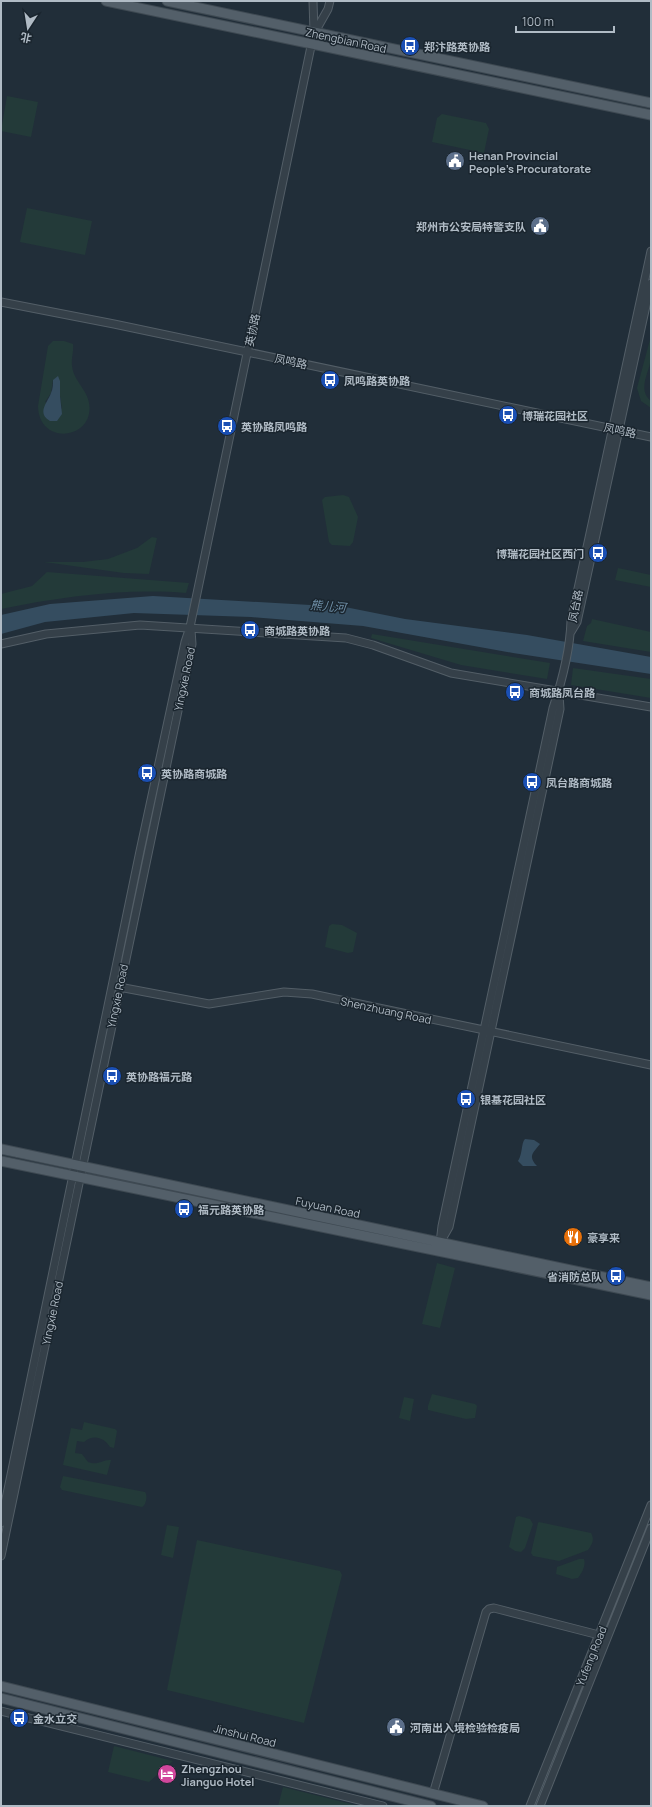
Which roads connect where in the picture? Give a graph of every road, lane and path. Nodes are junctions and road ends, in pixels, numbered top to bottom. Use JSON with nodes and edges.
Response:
{"nodes":[{"id":1,"x":106,"y":1,"type":"edge"},
{"id":2,"x":167,"y":1,"type":"edge"},
{"id":3,"x":313,"y":1,"type":"edge"},
{"id":4,"x":330,"y":1,"type":"edge"},
{"id":5,"x":314,"y":32,"type":"junction"},
{"id":6,"x":312,"y":45,"type":"junction"},
{"id":7,"x":651,"y":103,"type":"edge"},
{"id":8,"x":651,"y":116,"type":"edge"},
{"id":9,"x":651,"y":252,"type":"edge"},
{"id":10,"x":651,"y":283,"type":"edge"},
{"id":11,"x":1,"y":302,"type":"edge"},
{"id":12,"x":247,"y":352,"type":"junction"},
{"id":13,"x":616,"y":429,"type":"junction"},
{"id":14,"x":651,"y":437,"type":"edge"},
{"id":15,"x":191,"y":624,"type":"junction"},
{"id":16,"x":1,"y":644,"type":"edge"},
{"id":17,"x":558,"y":691,"type":"junction"},
{"id":18,"x":651,"y":707,"type":"edge"},
{"id":19,"x":119,"y":987,"type":"junction"},
{"id":20,"x":487,"y":1032,"type":"junction"},
{"id":21,"x":651,"y":1066,"type":"edge"},
{"id":22,"x":1,"y":1149,"type":"edge"},
{"id":23,"x":1,"y":1161,"type":"edge"},
{"id":24,"x":79,"y":1165,"type":"junction"},
{"id":25,"x":76,"y":1177,"type":"junction"},
{"id":26,"x":440,"y":1243,"type":"junction"},
{"id":27,"x":651,"y":1287,"type":"edge"},
{"id":28,"x":651,"y":1295,"type":"edge"},
{"id":29,"x":651,"y":1505,"type":"edge"},
{"id":30,"x":1,"y":1523,"type":"edge"},
{"id":31,"x":646,"y":1523,"type":"edge"},
{"id":32,"x":651,"y":1529,"type":"edge"},
{"id":33,"x":1,"y":1556,"type":"edge"},
{"id":34,"x":599,"y":1635,"type":"junction"},
{"id":35,"x":2,"y":1686,"type":"edge"},
{"id":36,"x":1,"y":1698,"type":"edge"},
{"id":37,"x":1,"y":1711,"type":"edge"},
{"id":38,"x":433,"y":1794,"type":"junction"},
{"id":39,"x":409,"y":1804,"type":"edge"},
{"id":40,"x":383,"y":1806,"type":"edge"},
{"id":41,"x":431,"y":1806,"type":"edge"},
{"id":42,"x":483,"y":1806,"type":"edge"},
{"id":43,"x":530,"y":1806,"type":"edge"},
{"id":44,"x":540,"y":1806,"type":"edge"}],
"edges":[{"from":1,"to":6,"type":"main road","name":"Zhengbian Road"},
{"from":2,"to":5,"type":"main road","name":"Zhengbian Road"},
{"from":3,"to":5,"type":"street"},
{"from":4,"to":5,"type":"street"},
{"from":5,"to":6,"type":"street","name":"英协路"},
{"from":5,"to":7,"type":"main road","name":"Zhengbian Road"},
{"from":6,"to":8,"type":"main road","name":"Zhengbian Road"},
{"from":6,"to":12,"type":"street","name":"英协路"},
{"from":9,"to":13,"type":"street","name":"凤台路"},
{"from":10,"to":13,"type":"street","name":"凤台路"},
{"from":11,"to":12,"type":"street","name":"凤鸣路"},
{"from":12,"to":13,"type":"street","name":"凤鸣路"},
{"from":12,"to":15,"type":"street","name":"英协路"},
{"from":13,"to":14,"type":"street","name":"凤鸣路"},
{"from":13,"to":17,"type":"street","name":"凤台路"},
{"from":15,"to":16,"type":"street"},
{"from":15,"to":17,"type":"street"},
{"from":15,"to":19,"type":"street","name":"Yingxie Road"},
{"from":15,"to":24,"type":"street","name":"Yingxie Road"},
{"from":17,"to":18,"type":"street"},
{"from":17,"to":20,"type":"street","name":"凤台路"},
{"from":19,"to":20,"type":"street","name":"Shenzhuang Road"},
{"from":19,"to":24,"type":"street","name":"Yingxie Road"},
{"from":20,"to":21,"type":"street","name":"Shenzhuang Road"},
{"from":20,"to":26,"type":"street","name":"凤台路"},
{"from":22,"to":24,"type":"main road","name":"Fuyuan Road"},
{"from":23,"to":25,"type":"main road","name":"Fuyuan Road"},
{"from":24,"to":25,"type":"street","name":"Yingxie Road"},
{"from":24,"to":26,"type":"main road","name":"Fuyuan Road"},
{"from":25,"to":28,"type":"main road","name":"Fuyuan Road"},
{"from":25,"to":30,"type":"street","name":"Yingxie Road"},
{"from":25,"to":33,"type":"street","name":"Yingxie Road"},
{"from":26,"to":27,"type":"main road","name":"Fuyuan Road"},
{"from":29,"to":31,"type":"street","name":"Yufeng Road"},
{"from":31,"to":32,"type":"street"},
{"from":31,"to":34,"type":"street","name":"Yufeng Road"},
{"from":32,"to":44,"type":"street","name":"Yufeng Road"},
{"from":34,"to":38,"type":"street"},
{"from":34,"to":43,"type":"street","name":"Yufeng Road"},
{"from":35,"to":38,"type":"main road","name":"Jinshui Road"},
{"from":36,"to":39,"type":"main road"},
{"from":37,"to":40,"type":"street"},
{"from":38,"to":42,"type":"main road","name":"Jinshui Road"},
{"from":39,"to":41,"type":"main road"}]}
